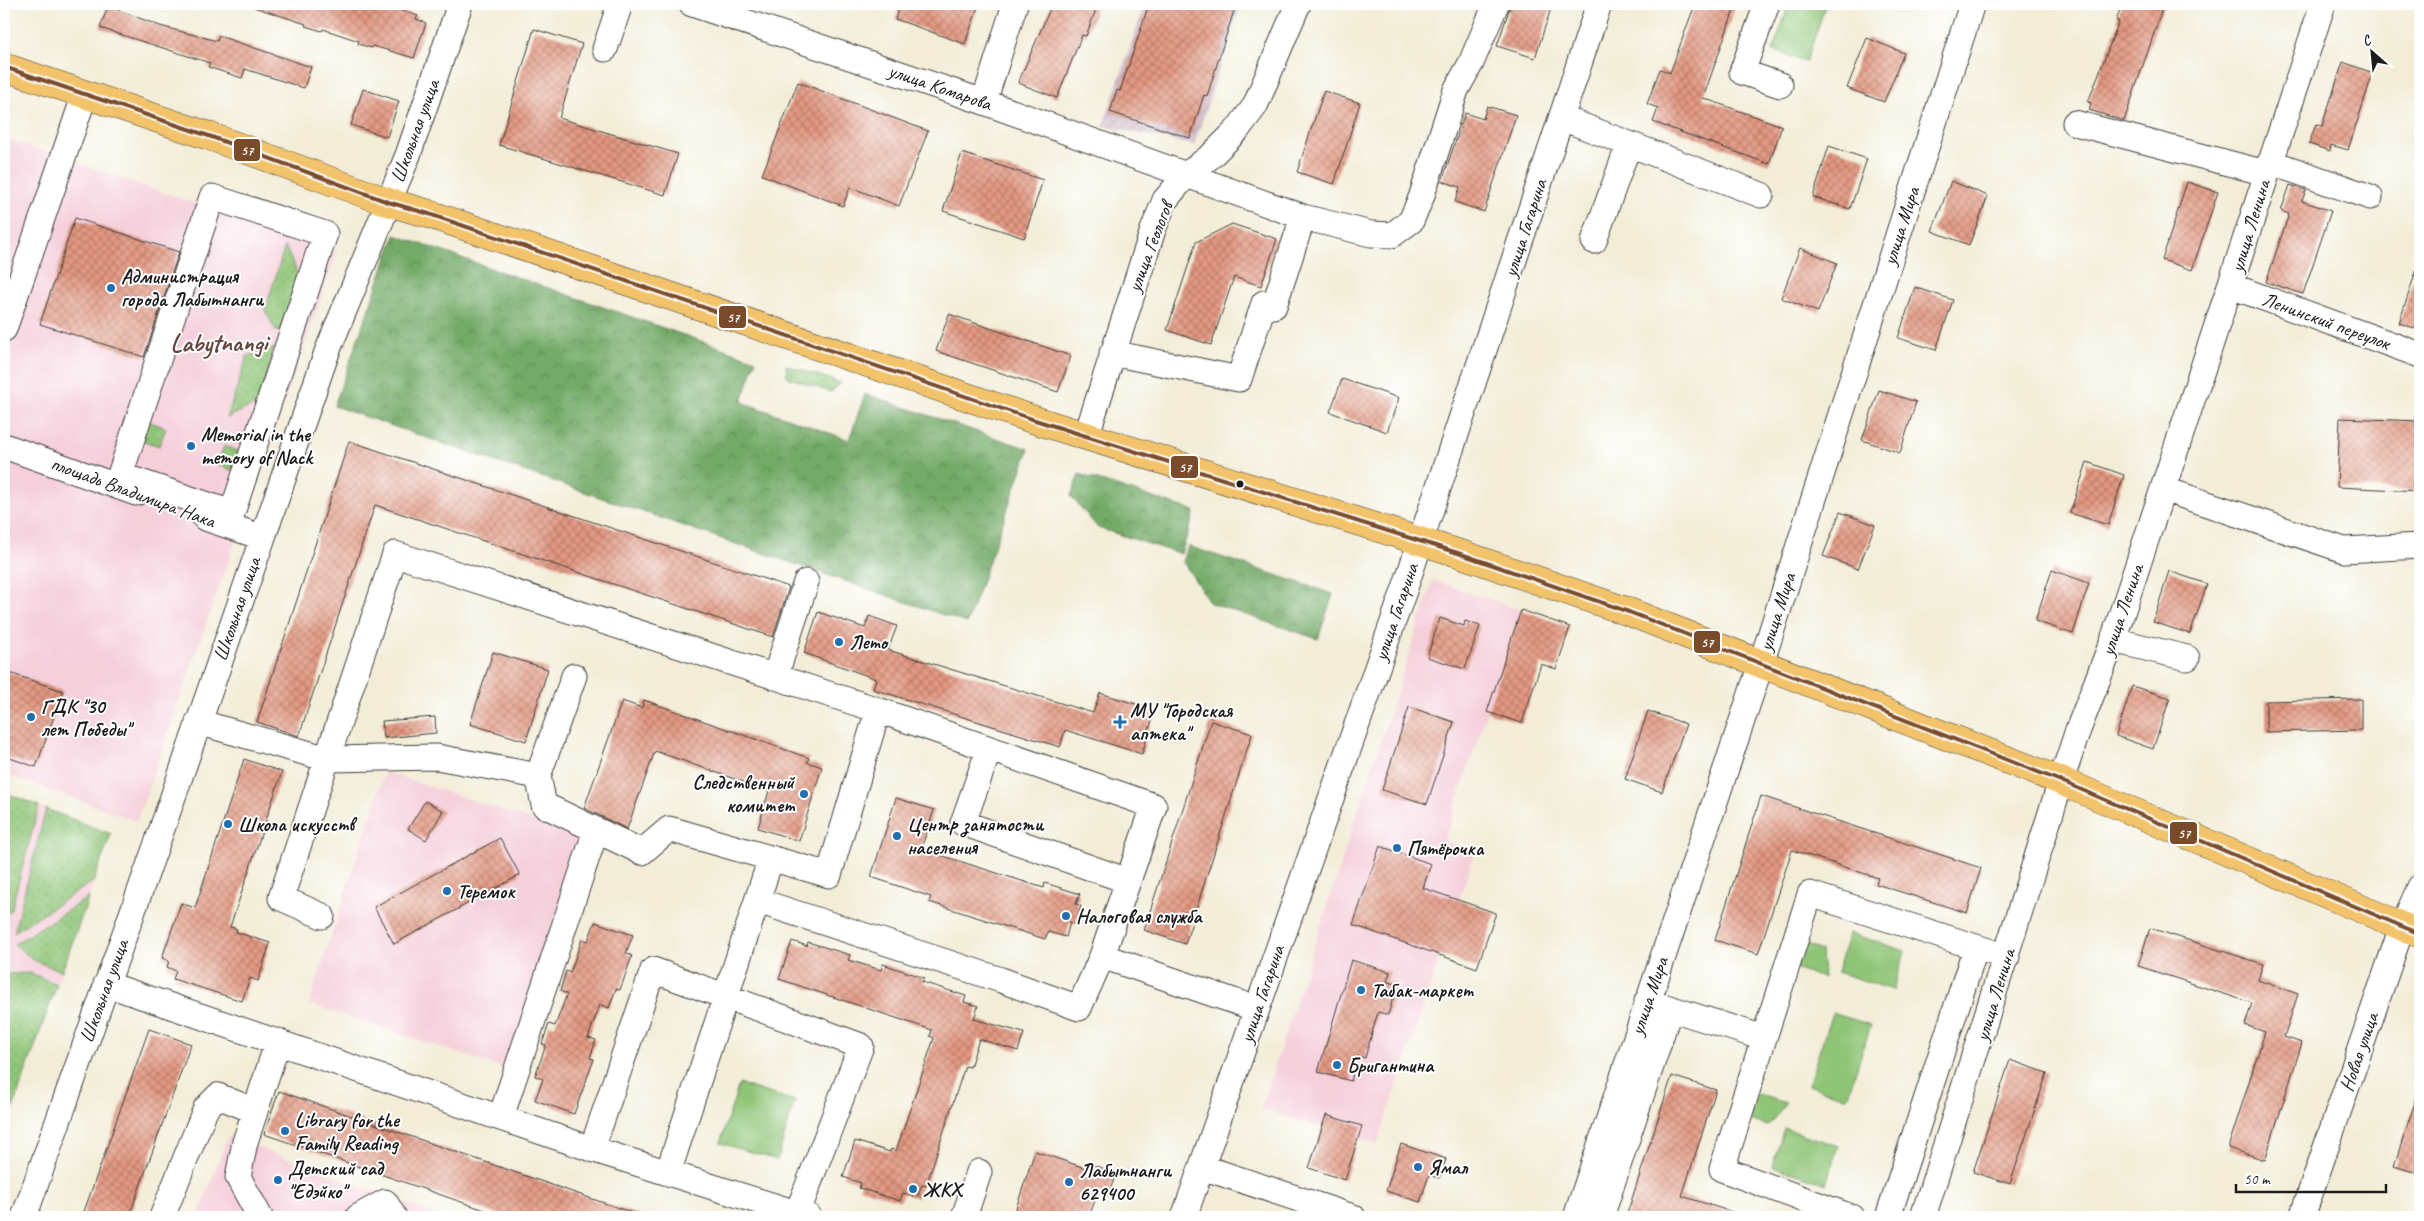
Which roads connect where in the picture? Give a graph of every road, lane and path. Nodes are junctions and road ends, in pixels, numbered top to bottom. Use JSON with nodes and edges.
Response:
{"nodes":[{"id":1,"x":460,"y":4,"type":"edge"},
{"id":2,"x":620,"y":4,"type":"edge"},
{"id":3,"x":692,"y":4,"type":"edge"},
{"id":4,"x":1015,"y":4,"type":"edge"},
{"id":5,"x":1298,"y":4,"type":"edge"},
{"id":6,"x":1496,"y":4,"type":"edge"},
{"id":7,"x":1599,"y":4,"type":"edge"},
{"id":8,"x":1767,"y":4,"type":"edge"},
{"id":9,"x":1972,"y":4,"type":"edge"},
{"id":10,"x":2323,"y":4,"type":"edge"},
{"id":11,"x":605,"y":48,"type":"dead end"},
{"id":12,"x":4,"y":66,"type":"edge"},
{"id":13,"x":1780,"y":85,"type":"dead end"},
{"id":14,"x":85,"y":94,"type":"junction"},
{"id":15,"x":984,"y":102,"type":"junction"},
{"id":16,"x":1562,"y":118,"type":"junction"},
{"id":17,"x":2075,"y":123,"type":"dead end"},
{"id":18,"x":1629,"y":144,"type":"junction"},
{"id":19,"x":2268,"y":167,"type":"junction"},
{"id":20,"x":1186,"y":175,"type":"junction"},
{"id":21,"x":1762,"y":195,"type":"dead end"},
{"id":22,"x":2370,"y":197,"type":"dead end"},
{"id":23,"x":388,"y":202,"type":"junction"},
{"id":24,"x":1302,"y":217,"type":"junction"},
{"id":25,"x":1594,"y":241,"type":"dead end"},
{"id":26,"x":2231,"y":286,"type":"junction"},
{"id":27,"x":4,"y":329,"type":"edge"},
{"id":28,"x":1112,"y":353,"type":"junction"},
{"id":29,"x":2420,"y":356,"type":"edge"},
{"id":30,"x":1086,"y":437,"type":"junction"},
{"id":31,"x":4,"y":446,"type":"edge"},
{"id":32,"x":2163,"y":489,"type":"junction"},
{"id":33,"x":232,"y":513,"type":"joint"},
{"id":34,"x":261,"y":537,"type":"junction"},
{"id":35,"x":1420,"y":542,"type":"junction"},
{"id":36,"x":2420,"y":546,"type":"edge"},
{"id":37,"x":806,"y":582,"type":"dead end"},
{"id":38,"x":2113,"y":640,"type":"junction"},
{"id":39,"x":2187,"y":658,"type":"dead end"},
{"id":40,"x":1761,"y":664,"type":"junction"},
{"id":41,"x":574,"y":676,"type":"dead end"},
{"id":42,"x":775,"y":677,"type":"junction"},
{"id":43,"x":878,"y":710,"type":"junction"},
{"id":44,"x":198,"y":722,"type":"junction"},
{"id":45,"x":989,"y":749,"type":"junction"},
{"id":46,"x":328,"y":759,"type":"junction"},
{"id":47,"x":538,"y":776,"type":"junction"},
{"id":48,"x":2061,"y":781,"type":"junction"},
{"id":49,"x":596,"y":830,"type":"junction"},
{"id":50,"x":771,"y":858,"type":"junction"},
{"id":51,"x":1128,"y":880,"type":"junction"},
{"id":52,"x":2420,"y":888,"type":"edge"},
{"id":53,"x":758,"y":902,"type":"junction"},
{"id":54,"x":322,"y":916,"type":"dead end"},
{"id":55,"x":2411,"y":931,"type":"edge"},
{"id":56,"x":1976,"y":946,"type":"junction"},
{"id":57,"x":1102,"y":956,"type":"junction"},
{"id":58,"x":2007,"y":957,"type":"junction"},
{"id":59,"x":106,"y":984,"type":"junction"},
{"id":60,"x":725,"y":997,"type":"junction"},
{"id":61,"x":1658,"y":1005,"type":"junction"},
{"id":62,"x":1257,"y":1009,"type":"junction"},
{"id":63,"x":1764,"y":1038,"type":"junction"},
{"id":64,"x":278,"y":1041,"type":"junction"},
{"id":65,"x":255,"y":1111,"type":"junction"},
{"id":66,"x":501,"y":1118,"type":"junction"},
{"id":67,"x":592,"y":1148,"type":"junction"},
{"id":68,"x":1202,"y":1167,"type":"junction"},
{"id":69,"x":979,"y":1172,"type":"dead end"},
{"id":70,"x":668,"y":1173,"type":"junction"},
{"id":71,"x":801,"y":1216,"type":"edge"},
{"id":72,"x":24,"y":1217,"type":"edge"},
{"id":73,"x":162,"y":1217,"type":"edge"},
{"id":74,"x":260,"y":1217,"type":"edge"},
{"id":75,"x":358,"y":1217,"type":"edge"},
{"id":76,"x":394,"y":1217,"type":"edge"},
{"id":77,"x":964,"y":1217,"type":"edge"},
{"id":78,"x":1184,"y":1217,"type":"edge"},
{"id":79,"x":1353,"y":1217,"type":"edge"},
{"id":80,"x":1576,"y":1217,"type":"edge"},
{"id":81,"x":1601,"y":1217,"type":"edge"},
{"id":82,"x":1851,"y":1217,"type":"edge"},
{"id":83,"x":1888,"y":1217,"type":"edge"},
{"id":84,"x":1923,"y":1217,"type":"edge"},
{"id":85,"x":2302,"y":1217,"type":"edge"}],
"edges":[{"from":1,"to":23,"type":"street","name":"Школьная улица"},
{"from":2,"to":11,"type":"street"},
{"from":3,"to":15,"type":"street","name":"улица Комарова"},
{"from":4,"to":15,"type":"street"},
{"from":5,"to":20,"type":"street","name":"улица Геологов"},
{"from":6,"to":24,"type":"street","name":"улица Комарова"},
{"from":7,"to":16,"type":"street","name":"улица Гагарина"},
{"from":8,"to":13,"type":"street"},
{"from":9,"to":40,"type":"street","name":"улица Мира"},
{"from":10,"to":19,"type":"street","name":"улица Ленина"},
{"from":12,"to":14,"type":"main road"},
{"from":14,"to":23,"type":"main road"},
{"from":14,"to":27,"type":"street"},
{"from":15,"to":20,"type":"street","name":"улица Комарова"},
{"from":16,"to":18,"type":"street"},
{"from":16,"to":35,"type":"street","name":"улица Гагарина"},
{"from":17,"to":19,"type":"street"},
{"from":18,"to":21,"type":"street"},
{"from":18,"to":25,"type":"street"},
{"from":19,"to":22,"type":"street"},
{"from":19,"to":26,"type":"street","name":"улица Ленина"},
{"from":20,"to":24,"type":"street","name":"улица Комарова"},
{"from":20,"to":28,"type":"street","name":"улица Геологов"},
{"from":23,"to":30,"type":"main road"},
{"from":23,"to":34,"type":"street","name":"Школьная улица"},
{"from":24,"to":28,"type":"street"},
{"from":26,"to":29,"type":"street","name":"Ленинский переулок"},
{"from":26,"to":32,"type":"street","name":"улица Ленина"},
{"from":28,"to":30,"type":"street","name":"улица Геологов"},
{"from":30,"to":35,"type":"main road"},
{"from":31,"to":34,"type":"street","name":"площадь Владимира Нака"},
{"from":32,"to":36,"type":"street"},
{"from":32,"to":38,"type":"street","name":"улица Ленина"},
{"from":33,"to":33,"type":"street","name":"площадь Владимира Нака"},
{"from":34,"to":44,"type":"street","name":"Школьная улица"},
{"from":35,"to":40,"type":"main road"},
{"from":35,"to":62,"type":"street","name":"улица Гагарина"},
{"from":37,"to":42,"type":"street"},
{"from":38,"to":39,"type":"street"},
{"from":38,"to":48,"type":"street","name":"улица Ленина"},
{"from":40,"to":48,"type":"main road"},
{"from":40,"to":61,"type":"street","name":"улица Мира"},
{"from":41,"to":47,"type":"street"},
{"from":42,"to":43,"type":"street"},
{"from":42,"to":46,"type":"street"},
{"from":43,"to":45,"type":"street"},
{"from":43,"to":50,"type":"street"},
{"from":44,"to":46,"type":"street"},
{"from":44,"to":59,"type":"street","name":"Школьная улица"},
{"from":45,"to":51,"type":"street"},
{"from":45,"to":51,"type":"street"},
{"from":46,"to":47,"type":"street"},
{"from":46,"to":54,"type":"street"},
{"from":47,"to":49,"type":"street"},
{"from":48,"to":55,"type":"main road"},
{"from":48,"to":58,"type":"street","name":"улица Ленина"},
{"from":49,"to":50,"type":"street"},
{"from":49,"to":66,"type":"street"},
{"from":50,"to":53,"type":"street"},
{"from":51,"to":57,"type":"street"},
{"from":52,"to":55,"type":"street","name":"Новая улица"},
{"from":53,"to":57,"type":"street"},
{"from":53,"to":60,"type":"street"},
{"from":55,"to":85,"type":"street","name":"Новая улица"},
{"from":56,"to":58,"type":"street"},
{"from":56,"to":63,"type":"street"},
{"from":56,"to":83,"type":"street"},
{"from":57,"to":62,"type":"street"},
{"from":58,"to":84,"type":"street","name":"улица Ленина"},
{"from":59,"to":64,"type":"street"},
{"from":59,"to":72,"type":"street","name":"Школьная улица"},
{"from":60,"to":67,"type":"street"},
{"from":60,"to":70,"type":"street"},
{"from":60,"to":71,"type":"street"},
{"from":61,"to":63,"type":"street"},
{"from":61,"to":80,"type":"street","name":"улица Мира"},
{"from":61,"to":81,"type":"street"},
{"from":62,"to":68,"type":"street","name":"улица Гагарина"},
{"from":63,"to":82,"type":"street"},
{"from":64,"to":65,"type":"street"},
{"from":64,"to":66,"type":"street"},
{"from":65,"to":73,"type":"street"},
{"from":65,"to":74,"type":"street"},
{"from":66,"to":67,"type":"street"},
{"from":67,"to":70,"type":"street"},
{"from":68,"to":78,"type":"street","name":"улица Гагарина"},
{"from":68,"to":79,"type":"street"},
{"from":69,"to":77,"type":"street"},
{"from":70,"to":71,"type":"street"},
{"from":75,"to":76,"type":"street"}]}
